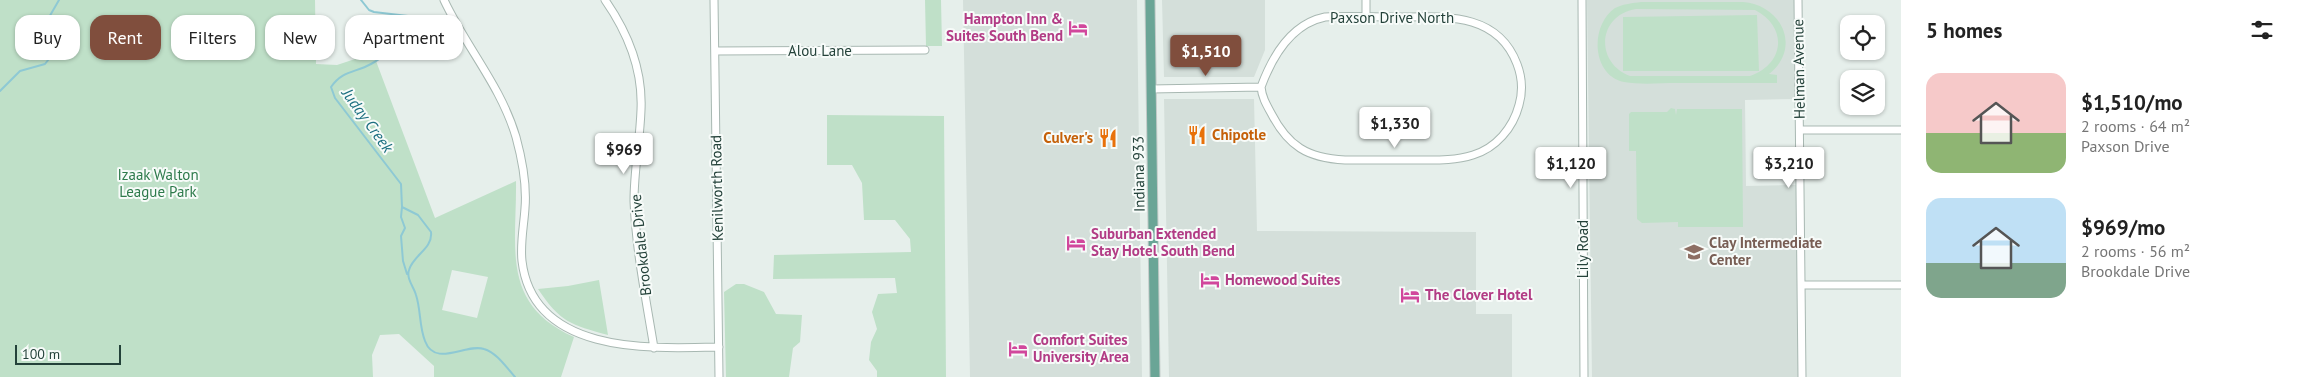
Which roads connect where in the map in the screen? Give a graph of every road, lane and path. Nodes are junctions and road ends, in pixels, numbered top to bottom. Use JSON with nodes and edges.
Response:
{"nodes":[{"id":1,"x":444,"y":0,"type":"edge"},
{"id":2,"x":605,"y":0,"type":"edge"},
{"id":3,"x":714,"y":0,"type":"edge"},
{"id":4,"x":1150,"y":0,"type":"edge"},
{"id":5,"x":1366,"y":0,"type":"edge"},
{"id":6,"x":1582,"y":0,"type":"edge"},
{"id":7,"x":1798,"y":0,"type":"edge"},
{"id":8,"x":1366,"y":17,"type":"junction"},
{"id":9,"x":925,"y":50,"type":"dead end"},
{"id":10,"x":715,"y":51,"type":"junction"},
{"id":11,"x":1261,"y":87,"type":"junction"},
{"id":12,"x":1151,"y":89,"type":"junction"},
{"id":13,"x":1800,"y":130,"type":"junction"},
{"id":14,"x":1901,"y":130,"type":"edge"},
{"id":15,"x":1801,"y":285,"type":"junction"},
{"id":16,"x":1901,"y":285,"type":"edge"},
{"id":17,"x":719,"y":347,"type":"junction"},
{"id":18,"x":654,"y":348,"type":"junction"},
{"id":19,"x":719,"y":377,"type":"edge"},
{"id":20,"x":1155,"y":377,"type":"edge"},
{"id":21,"x":1584,"y":377,"type":"edge"},
{"id":22,"x":1802,"y":377,"type":"edge"}],
"edges":[{"from":1,"to":18,"type":"street"},
{"from":2,"to":18,"type":"street","name":"Brookdale Drive"},
{"from":3,"to":10,"type":"street","name":"Kenilworth Road"},
{"from":4,"to":12,"type":"main road","name":"Indiana 933"},
{"from":5,"to":8,"type":"street"},
{"from":6,"to":21,"type":"street","name":"Lily Road"},
{"from":7,"to":13,"type":"street","name":"Helman Avenue"},
{"from":8,"to":11,"type":"street","name":"Paxson Drive North"},
{"from":8,"to":11,"type":"street","name":"Paxson Drive North"},
{"from":9,"to":10,"type":"street","name":"Alou Lane"},
{"from":10,"to":17,"type":"street","name":"Kenilworth Road"},
{"from":11,"to":12,"type":"street"},
{"from":12,"to":20,"type":"main road","name":"Indiana 933"},
{"from":13,"to":14,"type":"street"},
{"from":13,"to":15,"type":"street","name":"Helman Avenue"},
{"from":15,"to":16,"type":"street"},
{"from":15,"to":22,"type":"street","name":"Helman Avenue"},
{"from":17,"to":18,"type":"street"},
{"from":17,"to":19,"type":"street","name":"Kenilworth Road"}]}
